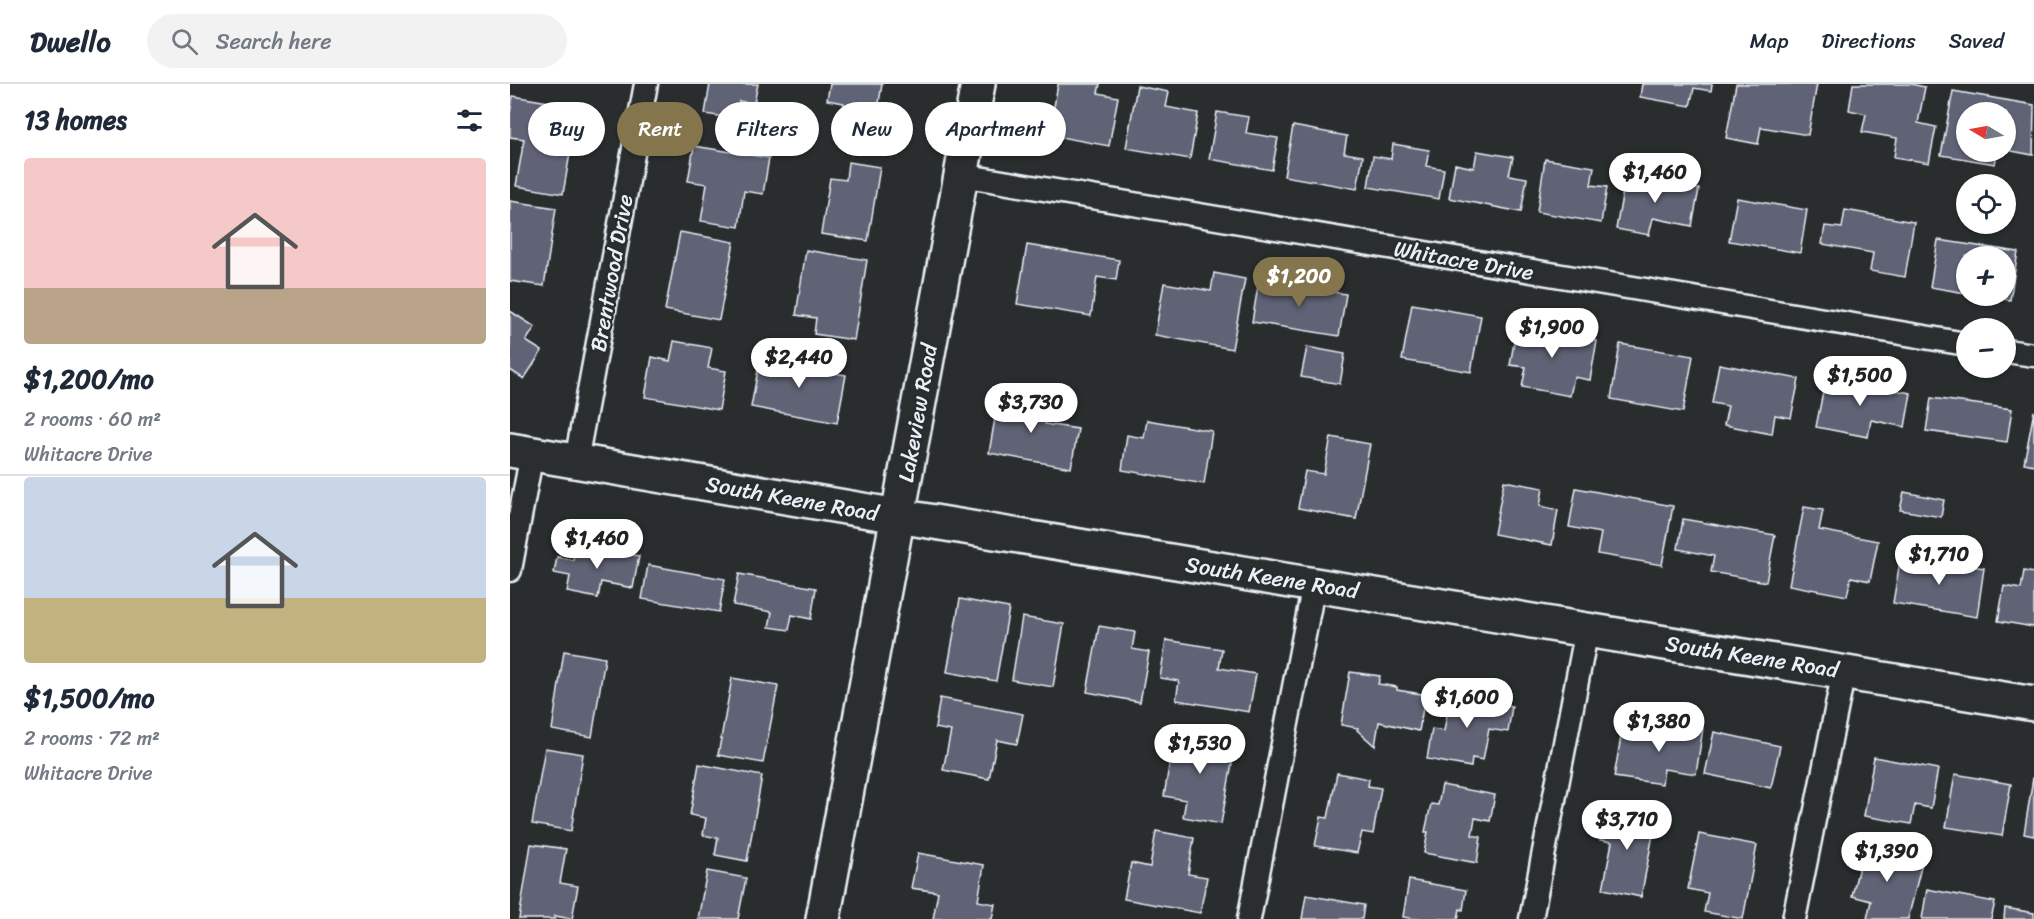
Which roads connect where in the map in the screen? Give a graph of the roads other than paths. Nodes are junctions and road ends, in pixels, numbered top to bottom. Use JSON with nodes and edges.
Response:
{"nodes":[{"id":1,"x":646,"y":84,"type":"edge"},
{"id":2,"x":978,"y":84,"type":"edge"},
{"id":3,"x":961,"y":175,"type":"junction"},
{"id":4,"x":1956,"y":342,"type":"edge"},
{"id":5,"x":2016,"y":352,"type":"edge"},
{"id":6,"x":2034,"y":355,"type":"edge"},
{"id":7,"x":521,"y":452,"type":"edge"},
{"id":8,"x":576,"y":461,"type":"junction"},
{"id":9,"x":898,"y":516,"type":"junction"},
{"id":10,"x":510,"y":570,"type":"edge"},
{"id":11,"x":1314,"y":584,"type":"junction"},
{"id":12,"x":1587,"y":629,"type":"junction"},
{"id":13,"x":1844,"y":671,"type":"junction"},
{"id":14,"x":2034,"y":704,"type":"edge"},
{"id":15,"x":823,"y":919,"type":"edge"},
{"id":16,"x":1249,"y":919,"type":"edge"},
{"id":17,"x":1531,"y":919,"type":"edge"},
{"id":18,"x":1794,"y":919,"type":"edge"}],
"edges":[{"from":1,"to":8,"type":"street","name":"Brentwood Drive"},
{"from":2,"to":3,"type":"main road","name":"Lakeview Road"},
{"from":3,"to":4,"type":"street","name":"Whitacre Drive"},
{"from":3,"to":9,"type":"main road","name":"Lakeview Road"},
{"from":5,"to":6,"type":"street"},
{"from":7,"to":8,"type":"main road","name":"South Keene Road"},
{"from":7,"to":10,"type":"street"},
{"from":8,"to":9,"type":"main road","name":"South Keene Road"},
{"from":9,"to":11,"type":"main road","name":"South Keene Road"},
{"from":9,"to":15,"type":"main road","name":"Lakeview Road"},
{"from":11,"to":12,"type":"main road","name":"South Keene Road"},
{"from":11,"to":16,"type":"street"},
{"from":12,"to":13,"type":"main road","name":"South Keene Road"},
{"from":12,"to":17,"type":"street"},
{"from":13,"to":14,"type":"main road","name":"South Keene Road"},
{"from":13,"to":18,"type":"street"}]}
